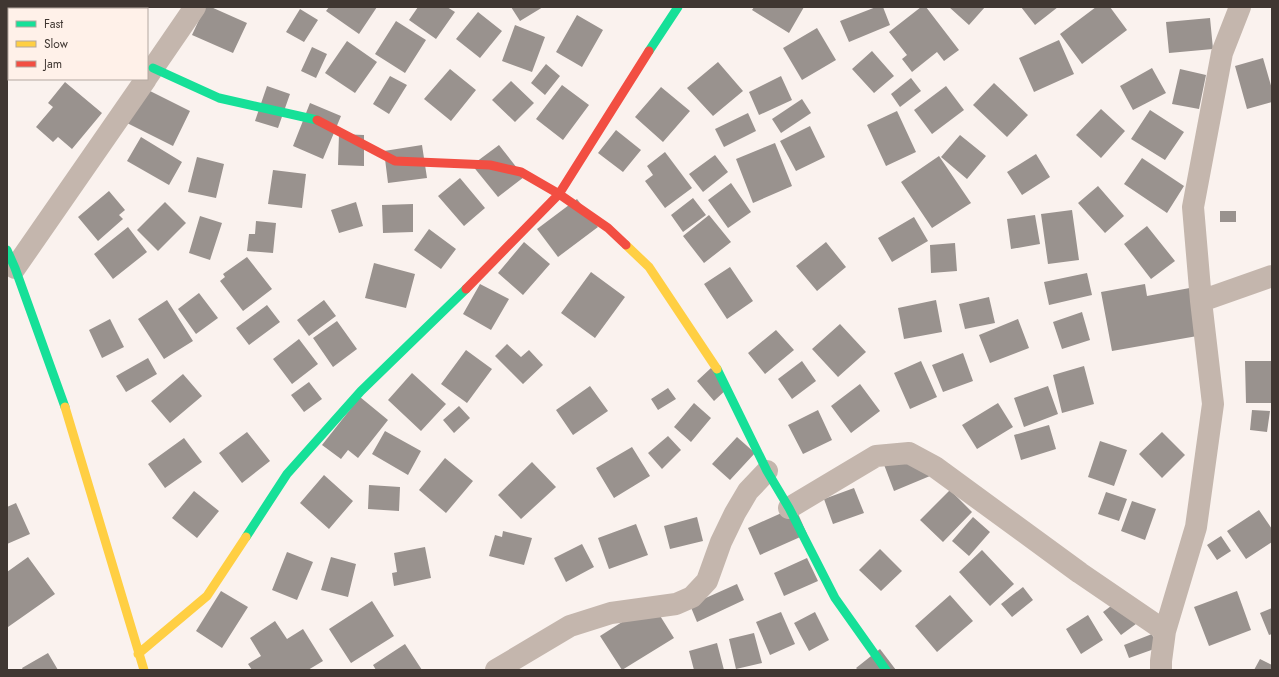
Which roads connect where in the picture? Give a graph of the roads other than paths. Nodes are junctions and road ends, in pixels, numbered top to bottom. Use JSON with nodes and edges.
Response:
{"nodes":[{"id":1,"x":195,"y":7,"type":"edge"},
{"id":2,"x":678,"y":7,"type":"edge"},
{"id":3,"x":1240,"y":7,"type":"edge"},
{"id":4,"x":149,"y":75,"type":"edge"},
{"id":5,"x":145,"y":80,"type":"edge"},
{"id":6,"x":559,"y":194,"type":"junction"},
{"id":7,"x":11,"y":259,"type":"edge"},
{"id":8,"x":1272,"y":276,"type":"edge"},
{"id":9,"x":1201,"y":301,"type":"junction"},
{"id":10,"x":767,"y":471,"type":"junction"},
{"id":11,"x":788,"y":508,"type":"junction"},
{"id":12,"x":1165,"y":631,"type":"junction"},
{"id":13,"x":138,"y":654,"type":"junction"},
{"id":14,"x":144,"y":670,"type":"edge"},
{"id":15,"x":496,"y":670,"type":"edge"},
{"id":16,"x":886,"y":670,"type":"edge"},
{"id":17,"x":1161,"y":670,"type":"edge"}],
"edges":[{"from":1,"to":4,"type":"street"},
{"from":2,"to":6,"type":"street"},
{"from":3,"to":9,"type":"street"},
{"from":4,"to":6,"type":"street"},
{"from":5,"to":7,"type":"street"},
{"from":6,"to":10,"type":"street"},
{"from":6,"to":13,"type":"street"},
{"from":7,"to":13,"type":"street"},
{"from":8,"to":9,"type":"street"},
{"from":9,"to":12,"type":"street"},
{"from":10,"to":11,"type":"street"},
{"from":10,"to":15,"type":"street"},
{"from":11,"to":12,"type":"street"},
{"from":11,"to":16,"type":"street"},
{"from":12,"to":17,"type":"street"},
{"from":13,"to":14,"type":"street"}]}
